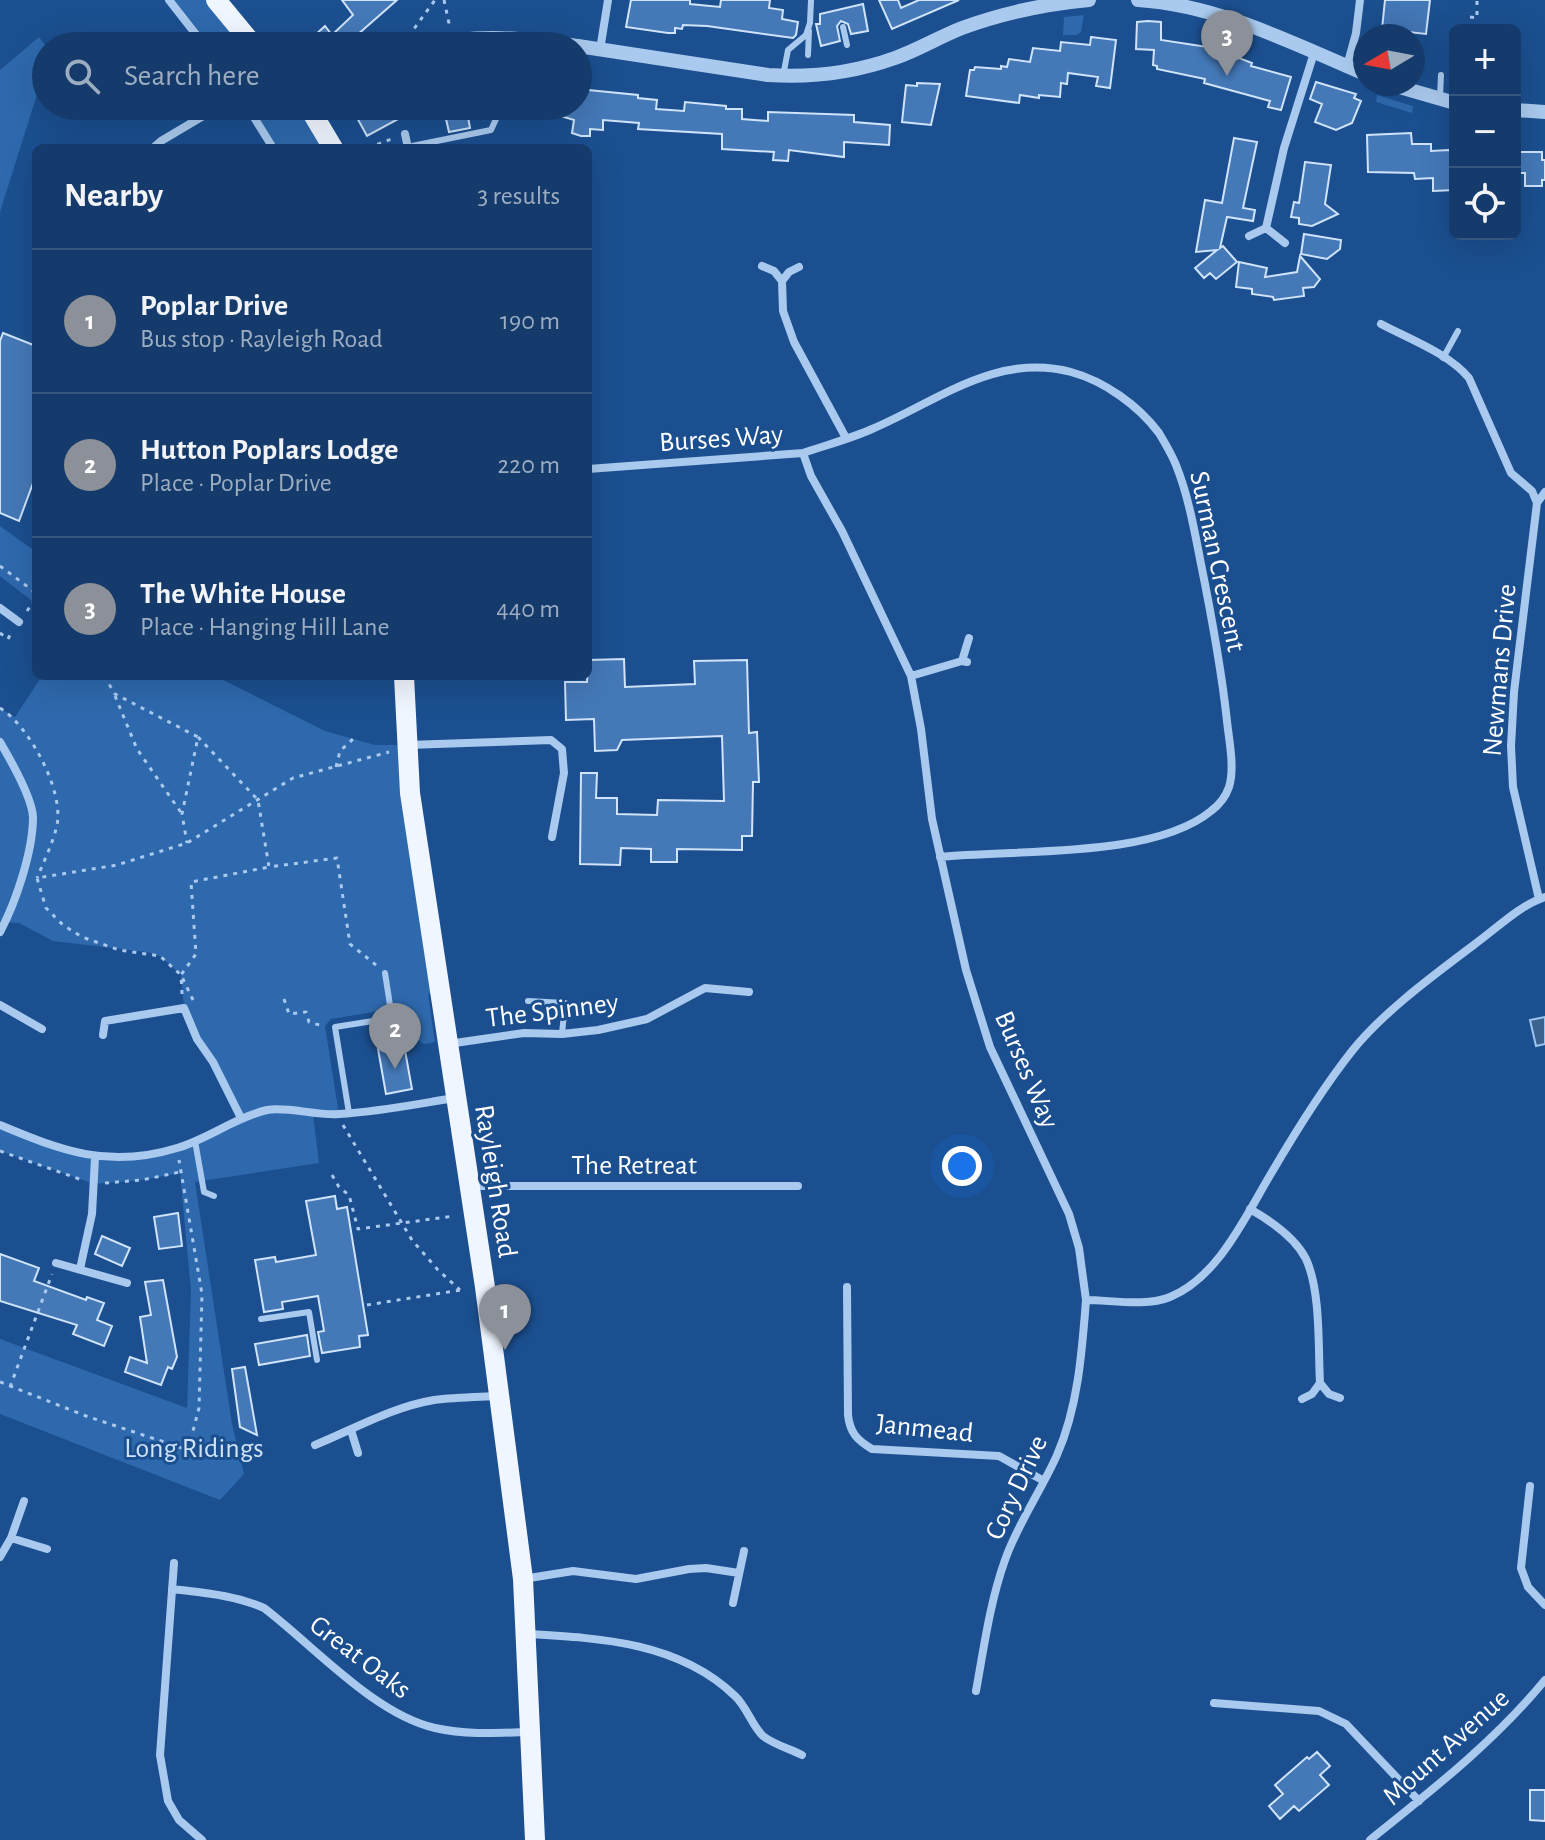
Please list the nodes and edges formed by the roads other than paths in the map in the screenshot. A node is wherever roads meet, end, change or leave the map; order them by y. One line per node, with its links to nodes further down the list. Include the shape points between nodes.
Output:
1 (169, 0): 10 (street)
2 (216, 0): 11 (main road)
3 (608, 0): 14 (street)
4 (811, 0): 8 (lane)
5 (1089, 0): 20 (street, via 992,19 854,70)
6 (1138, 0): 15 (street, via 1227,17)
7 (1360, 0): 17 (street)
8 (810, 23): 16 (lane); 20 (lane, via 803,38 788,50)
9 (843, 27): 12 (lane)
10 (194, 32)
11 (242, 32)
12 (847, 45)
13 (592, 49): 14 (street)
14 (600, 50): 20 (street)
15 (1314, 53): 17 (street); 36 (street)
16 (808, 55)
17 (1347, 66): 18 (street)
18 (1353, 69)
19 (1441, 75): 22 (lane)
20 (783, 76)
21 (1425, 96): 22 (street)
22 (1439, 100): 23 (street)
23 (1449, 102)
24 (1521, 110): 25 (street)
25 (1545, 112)
26 (196, 120): 31 (street)
27 (256, 120): 32 (street)
28 (319, 120): 33 (main road)
29 (496, 120): 35 (lane, via 491,130)
30 (405, 134): 34 (street)
31 (158, 144)
32 (271, 144)
33 (331, 144)
34 (407, 144)
35 (426, 144)
36 (1266, 228): 37 (street); 38 (street)
37 (1249, 236)
38 (1285, 243)
39 (762, 266): 41 (street)
40 (799, 267): 41 (street)
41 (782, 281): 45 (street, via 783,311 794,342)
42 (1381, 324): 44 (street)
43 (1458, 331): 44 (lane)
44 (1443, 358): 49 (street, via 1469,378 1511,473 1532,491)
45 (846, 438): 46 (street, Surman Crescent); 58 (street, Surman Crescent, via 983,375 1011,370 1069,372 1115,393 1159,433 1176,463 1194,527 1231,759 1229,787 1220,803 1191,823 1138,841)
46 (803, 453): 47 (street, Burses Way); 53 (street, Burses Way)
47 (592, 469)
48 (1545, 492): 49 (street, Newmans Drive)
49 (1537, 503): 59 (street, Newmans Drive, via 1511,746 1513,787)
50 (0, 608): 51 (street)
51 (19, 622)
52 (969, 638): 53 (street, via 965,662)
53 (911, 676): 58 (street, Burses Way)
54 (404, 680): 56 (main road, Rayleigh Road)
55 (0, 742): 60 (street, via 33,815 27,861)
56 (407, 745): 57 (street, via 551,740 562,749 564,773); 68 (main road, Rayleigh Road)
57 (552, 837)
58 (940, 857): 83 (street, Burses Way, via 990,1047 1069,1214)
59 (1542, 898): 78 (street, via 1462,954 1353,1049)
60 (0, 932)
61 (385, 973): 70 (lane, via 392,1018 335,1027)
62 (749, 992): 66 (street, The Spinney, via 705,988 647,1019)
63 (528, 1001): 66 (lane, via 565,1003)
64 (0, 1005): 65 (street)
65 (42, 1029)
66 (562, 1034): 68 (street, The Spinney, via 524,1033)
67 (103, 1035): 71 (street, via 105,1021 184,1008)
68 (448, 1044): 69 (main road, Rayleigh Road)
69 (455, 1098): 70 (street); 75 (main road, Rayleigh Road)
70 (344, 1114): 71 (street, via 270,1109)
71 (241, 1118): 73 (street)
72 (0, 1125): 74 (street)
73 (195, 1141): 74 (street, via 138,1156); 77 (lane, via 204,1192)
74 (95, 1158): 80 (street, via 92,1214)
75 (469, 1186): 76 (street, The Retreat); 87 (main road, Rayleigh Road)
76 (798, 1186)
77 (214, 1196)
78 (1250, 1209): 83 (street, via 1208,1270 1184,1290 1156,1301); 86 (street, via 1285,1234 1305,1258 1315,1305)
79 (56, 1263): 80 (street)
80 (80, 1269): 81 (street)
81 (127, 1283)
82 (847, 1287): 93 (street, Janmead, via 848,1415 850,1431 860,1442 872,1449 999,1456)
83 (1086, 1300): 93 (street, Cory Drive, via 1076,1387 1058,1453)
84 (261, 1319): 85 (lane, via 309,1312)
85 (317, 1360)
86 (1320, 1383): 88 (street); 89 (street)
87 (499, 1396): 90 (street, via 434,1400); 102 (main road, Rayleigh Road)
88 (1340, 1398)
89 (1302, 1399)
90 (351, 1430): 91 (street); 92 (street)
91 (315, 1445)
92 (358, 1453)
93 (1044, 1481): 108 (street, Cory Drive, via 1003,1564)
94 (1530, 1486): 105 (street, via 1521,1568 1528,1587)
95 (24, 1501): 96 (street)
96 (11, 1538): 97 (street); 99 (street)
97 (47, 1549)
98 (744, 1551): 101 (street)
99 (0, 1557)
100 (174, 1563): 103 (street)
101 (739, 1573): 102 (street, via 706,1568 636,1579 573,1571); 104 (street)
102 (523, 1579): 106 (main road, Rayleigh Road)
103 (172, 1589): 110 (street, Great Oaks, via 218,1594 264,1608 396,1714 451,1730); 113 (street, via 160,1755 168,1801 179,1820)
104 (733, 1603)
105 (1545, 1605)
106 (526, 1634): 110 (main road, Rayleigh Road); 111 (street, via 599,1638 675,1656 736,1697 762,1736)
107 (1545, 1680): 112 (street, Mount Avenue, via 1479,1751)
108 (976, 1691)
109 (1214, 1703): 112 (street, via 1319,1711 1346,1724)
110 (531, 1732): 114 (main road, Rayleigh Road)
111 (802, 1755)
112 (1419, 1801): 115 (street, Mount Avenue)
113 (202, 1840)
114 (535, 1840)
115 (1370, 1840)

